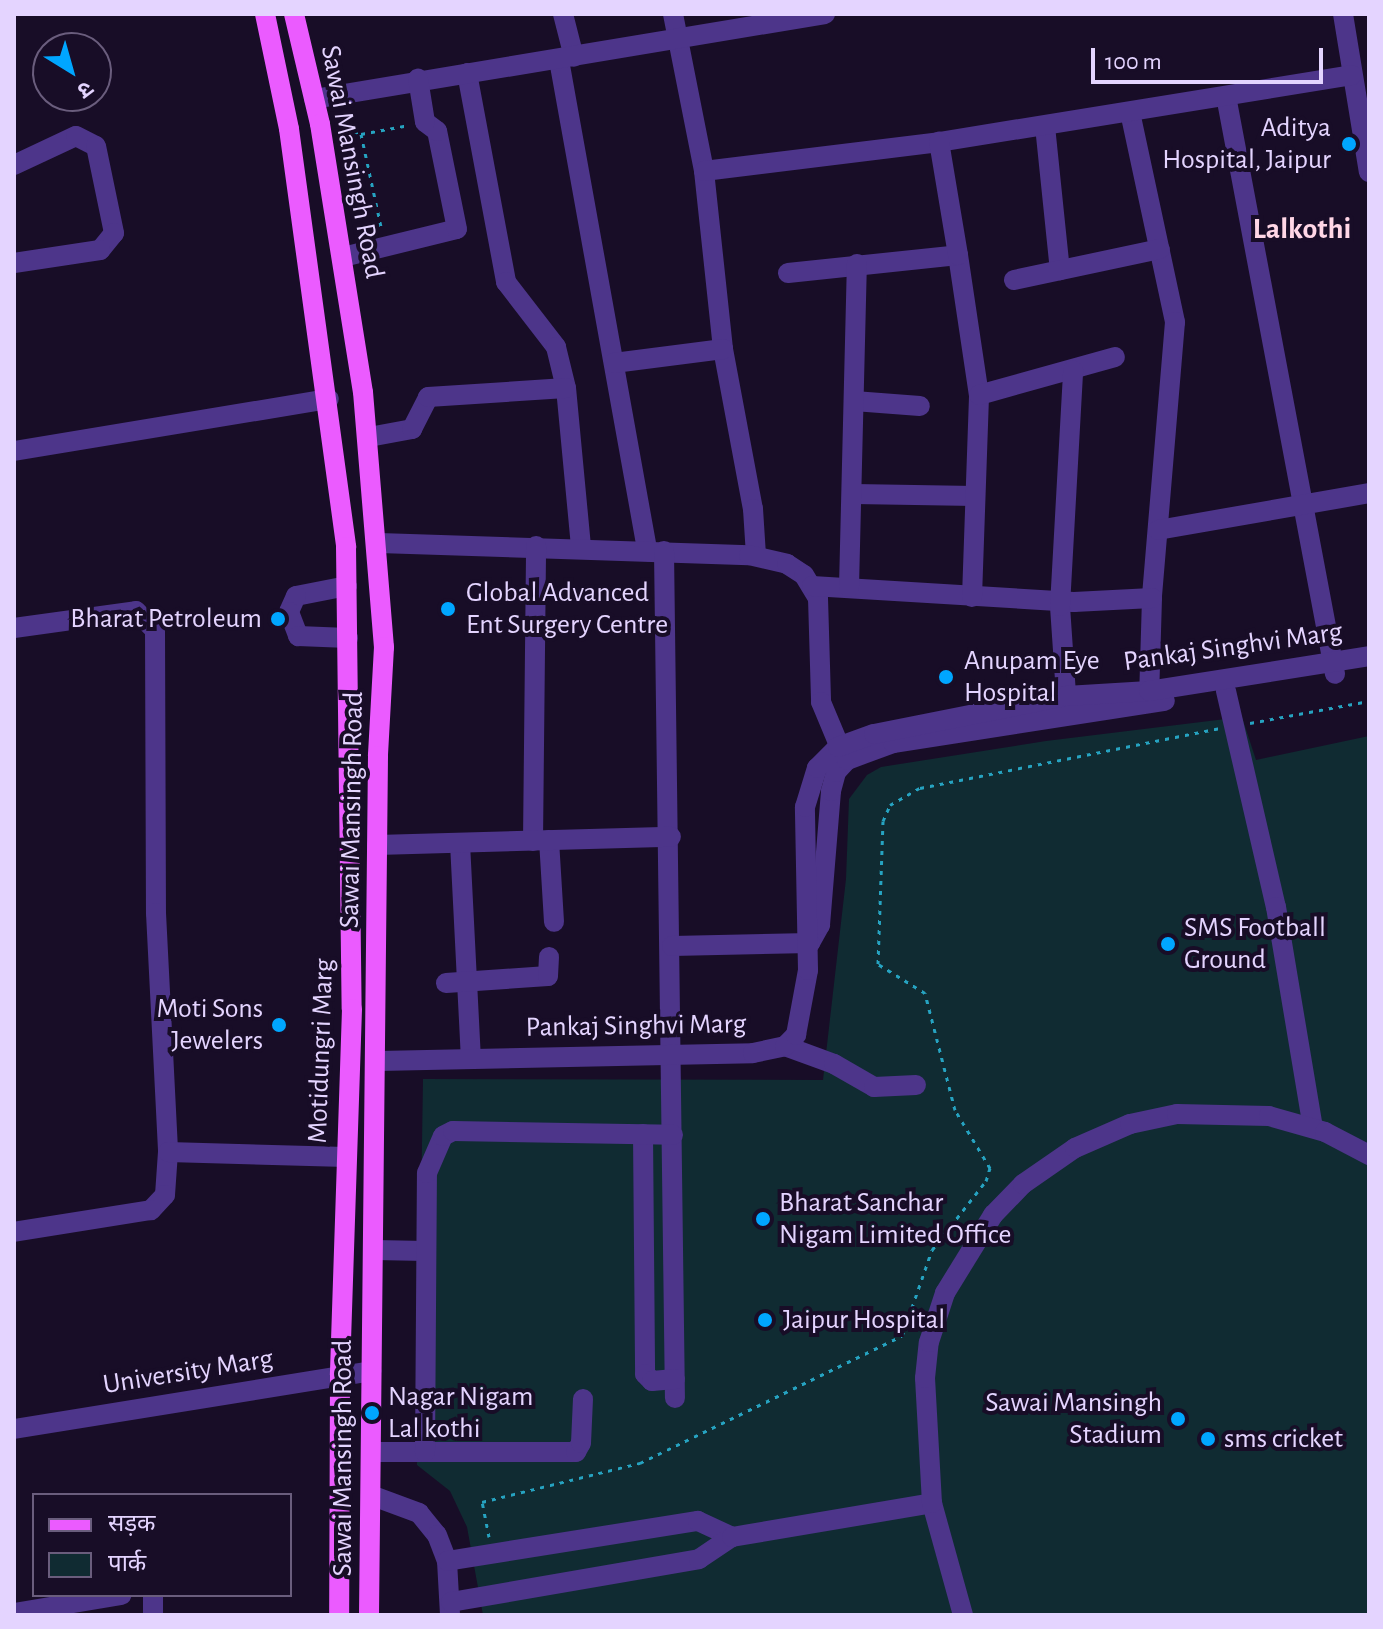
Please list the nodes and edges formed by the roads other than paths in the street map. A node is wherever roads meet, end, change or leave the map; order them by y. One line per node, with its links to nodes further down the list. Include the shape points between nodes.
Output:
1 (265, 14): 34 (main road, Motidungri Marg, via 289,129)
2 (294, 14): 13 (main road, Sawai Mansingh Road)
3 (563, 14): 8 (street)
4 (673, 14): 7 (street)
5 (825, 14): 7 (street)
6 (1343, 14): 10 (street)
7 (680, 36): 8 (street); 18 (street)
8 (566, 58): 9 (street); 30 (street)
9 (467, 73): 11 (street); 32 (street, via 506,282 556,347)
10 (1352, 75): 12 (street); 19 (street)
11 (418, 79): 13 (street); 22 (street, via 425,122 437,131 457,229)
12 (1226, 96): 14 (street); 42 (street)
13 (314, 99): 22 (main road, Sawai Mansingh Road)
14 (1130, 112): 15 (street); 20 (street)
15 (1045, 126): 16 (street); 25 (street)
16 (939, 142): 18 (street); 21 (street)
17 (14, 165): 23 (street, via 76,136 96,146 114,233 100,250)
18 (704, 171): 28 (street)
19 (1369, 172)
20 (1160, 249): 25 (street); 43 (street, via 1175,322)
21 (958, 255): 24 (street); 33 (street)
22 (343, 257): 37 (main road, Sawai Mansingh Road)
23 (14, 263)
24 (857, 264): 26 (street); 35 (street)
25 (1060, 270): 27 (street)
26 (788, 273)
27 (1014, 280)
28 (723, 349): 30 (street); 48 (street, via 753,509)
29 (1115, 357): 31 (street)
30 (614, 363): 47 (street)
31 (1073, 370): 33 (street); 54 (street)
32 (566, 388): 37 (street, via 428,397 412,429); 46 (street)
33 (979, 395): 41 (street)
34 (329, 399): 38 (street); 49 (main road, Motidungri Marg)
35 (854, 401): 36 (street); 40 (street)
36 (920, 406)
37 (369, 437): 44 (main road, Sawai Mansingh Road)
38 (14, 451)
39 (1369, 493): 42 (street)
40 (854, 494): 41 (street); 51 (street)
41 (975, 496): 52 (street)
42 (1303, 505): 43 (street); 58 (street)
43 (1158, 530): 53 (street)
44 (379, 543): 45 (street); 67 (main road, Sawai Mansingh Road, via 384,647)
45 (536, 546): 46 (street); 65 (street)
46 (581, 548): 47 (street)
47 (655, 551): 48 (street); 64 (street)
48 (756, 556): 50 (street, via 787,564)
49 (347, 586): 56 (main road, Motidungri Marg); 56 (street, via 296,596 289,612 298,636)
50 (812, 586): 51 (street); 63 (street, via 818,598 821,702)
51 (849, 587): 52 (street)
52 (972, 597): 54 (street)
53 (1152, 598): 54 (street); 61 (street)
54 (1060, 602): 62 (street)
55 (14, 628): 82 (street, via 136,611 155,630 156,913)
56 (348, 638): 84 (main road, Motidungri Marg, via 352,1009)
57 (1369, 656): 58 (street, Pankaj Singhvi Marg)
58 (1333, 667): 59 (street, Pankaj Singhvi Marg); 60 (street, Pankaj Singhvi Marg); 61 (street, Pankaj Singhvi Marg)
59 (1369, 669)
60 (1226, 691): 61 (street, Pankaj Singhvi Marg); 79 (street, via 1276,907)
61 (1149, 697): 62 (street, Pankaj Singhvi Marg)
62 (1067, 706): 63 (street, Pankaj Singhvi Marg)
63 (842, 754): 69 (street, Pankaj Singhvi Marg, via 831,791 820,925)
64 (671, 837): 65 (street); 70 (street)
65 (541, 840): 66 (street); 68 (street)
66 (460, 843): 67 (street); 72 (street)
67 (377, 845): 77 (main road, Sawai Mansingh Road)
68 (554, 922)
69 (810, 943): 70 (street); 74 (street, Pankaj Singhvi Marg, via 803,1013 796,1035)
70 (672, 946): 75 (street)
71 (549, 957): 72 (street, via 548,976)
72 (467, 982): 73 (street); 76 (street)
73 (446, 983)
74 (785, 1046): 75 (street, Pankaj Singhvi Marg, via 753,1053); 78 (street, via 834,1064 874,1087)
75 (672, 1052): 76 (street, Pankaj Singhvi Marg); 81 (street)
76 (471, 1058): 77 (street, Pankaj Singhvi Marg)
77 (379, 1061): 86 (main road, Sawai Mansingh Road)
78 (916, 1085)
79 (1313, 1128): 83 (street); 95 (street, via 1245,1113 1162,1117 1086,1142 1013,1194 956,1269 929,1342 925,1420)
80 (643, 1134): 81 (street); 81 (street, via 645,1374 675,1389); 87 (street, via 453,1131 433,1149 427,1173)
81 (673, 1135)
82 (168, 1152): 84 (street); 85 (street, via 165,1195 151,1210)
83 (1369, 1155)
84 (346, 1157): 89 (main road, Motidungri Marg)
85 (14, 1232)
86 (374, 1250): 87 (street); 88 (main road, Sawai Mansingh Road)
87 (426, 1251): 93 (street)
88 (371, 1371): 89 (street, University Marg); 92 (main road, Sawai Mansingh Road)
89 (340, 1375): 91 (street, University Marg); 101 (main road, Motidungri Marg)
90 (583, 1399): 93 (street, via 576,1452)
91 (14, 1429)
92 (373, 1452): 93 (street); 94 (main road, Sawai Mansingh Road)
93 (425, 1452)
94 (373, 1496): 97 (street, via 419,1513 437,1535); 102 (main road, Sawai Mansingh Road)
95 (932, 1503): 96 (street); 103 (street)
96 (732, 1537): 97 (street, via 698,1521); 99 (street, via 699,1559)
97 (447, 1561): 99 (street)
98 (110, 1597): 100 (street)
99 (450, 1608)
100 (14, 1613)
101 (339, 1615)
102 (369, 1615)
103 (963, 1615)

